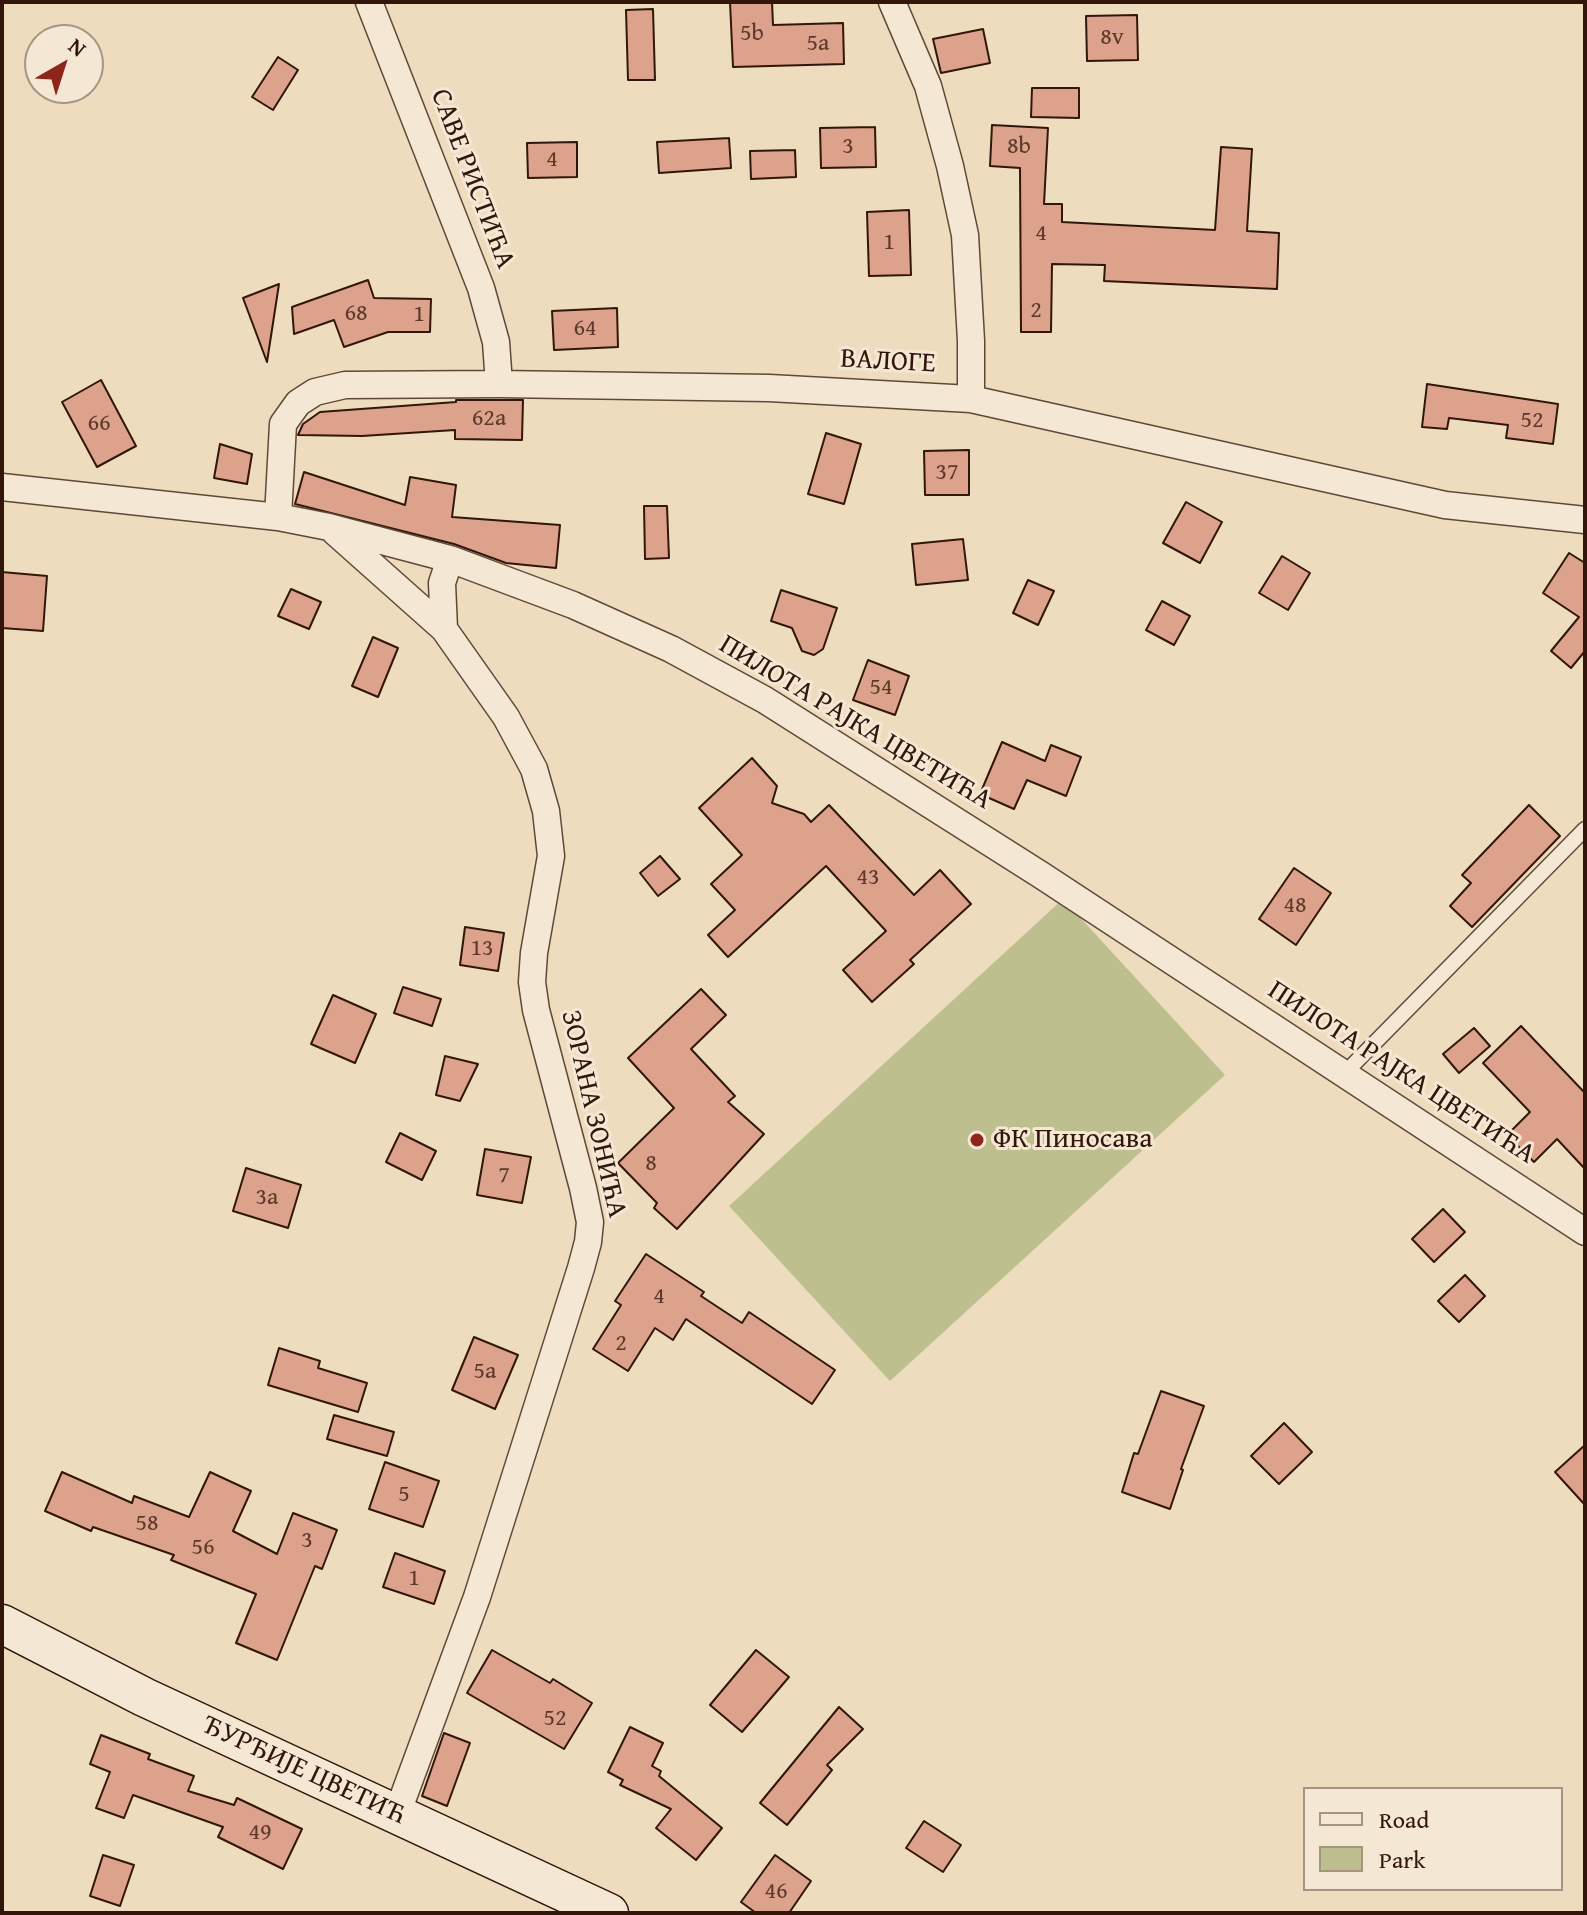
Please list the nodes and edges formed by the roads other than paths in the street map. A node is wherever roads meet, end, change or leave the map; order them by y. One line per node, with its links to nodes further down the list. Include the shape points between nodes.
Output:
1 (369, 2): 3 (street, САВЕ РИСТИЋА, via 481,288 496,342)
2 (892, 2): 4 (street, via 928,86 965,235)
3 (499, 384): 4 (street, ВАЛОГЕ, via 769,388); 6 (street, ВАЛОГЕ, via 345,385 315,392 298,403 283,424)
4 (971, 399): 7 (street, ВАЛОГЕ, via 1445,505)
5 (2, 487): 6 (street, ПИЛОТА РАЈКА ЦВЕТИЋА)
6 (278, 517): 8 (street, ПИЛОТА РАЈКА ЦВЕТИЋА)
7 (1585, 520)
8 (329, 527): 9 (street, ПИЛОТА РАЈКА ЦВЕТИЋА); 10 (street, ЗОРАНА ЗОНИЋА)
9 (450, 559): 10 (street, via 442,583); 12 (street, ПИЛОТА РАЈКА ЦВЕТИЋА, via 573,605 671,649 765,700)
10 (444, 629): 15 (street, ЗОРАНА ЗОНИЋА, via 506,717 534,769 546,811 551,856 532,982 590,1222 581,1268 477,1597)
11 (1585, 829): 12 (lane)
12 (1344, 1074): 13 (street, ПИЛОТА РАЈКА ЦВЕТИЋА)
13 (1585, 1232)
14 (2, 1624): 15 (street, ЂУРЂИЈЕ ЦВЕТИЋ, via 144,1697)
15 (397, 1814): 16 (street, ЂУРЂИЈЕ ЦВЕТИЋ)
16 (609, 1913)

